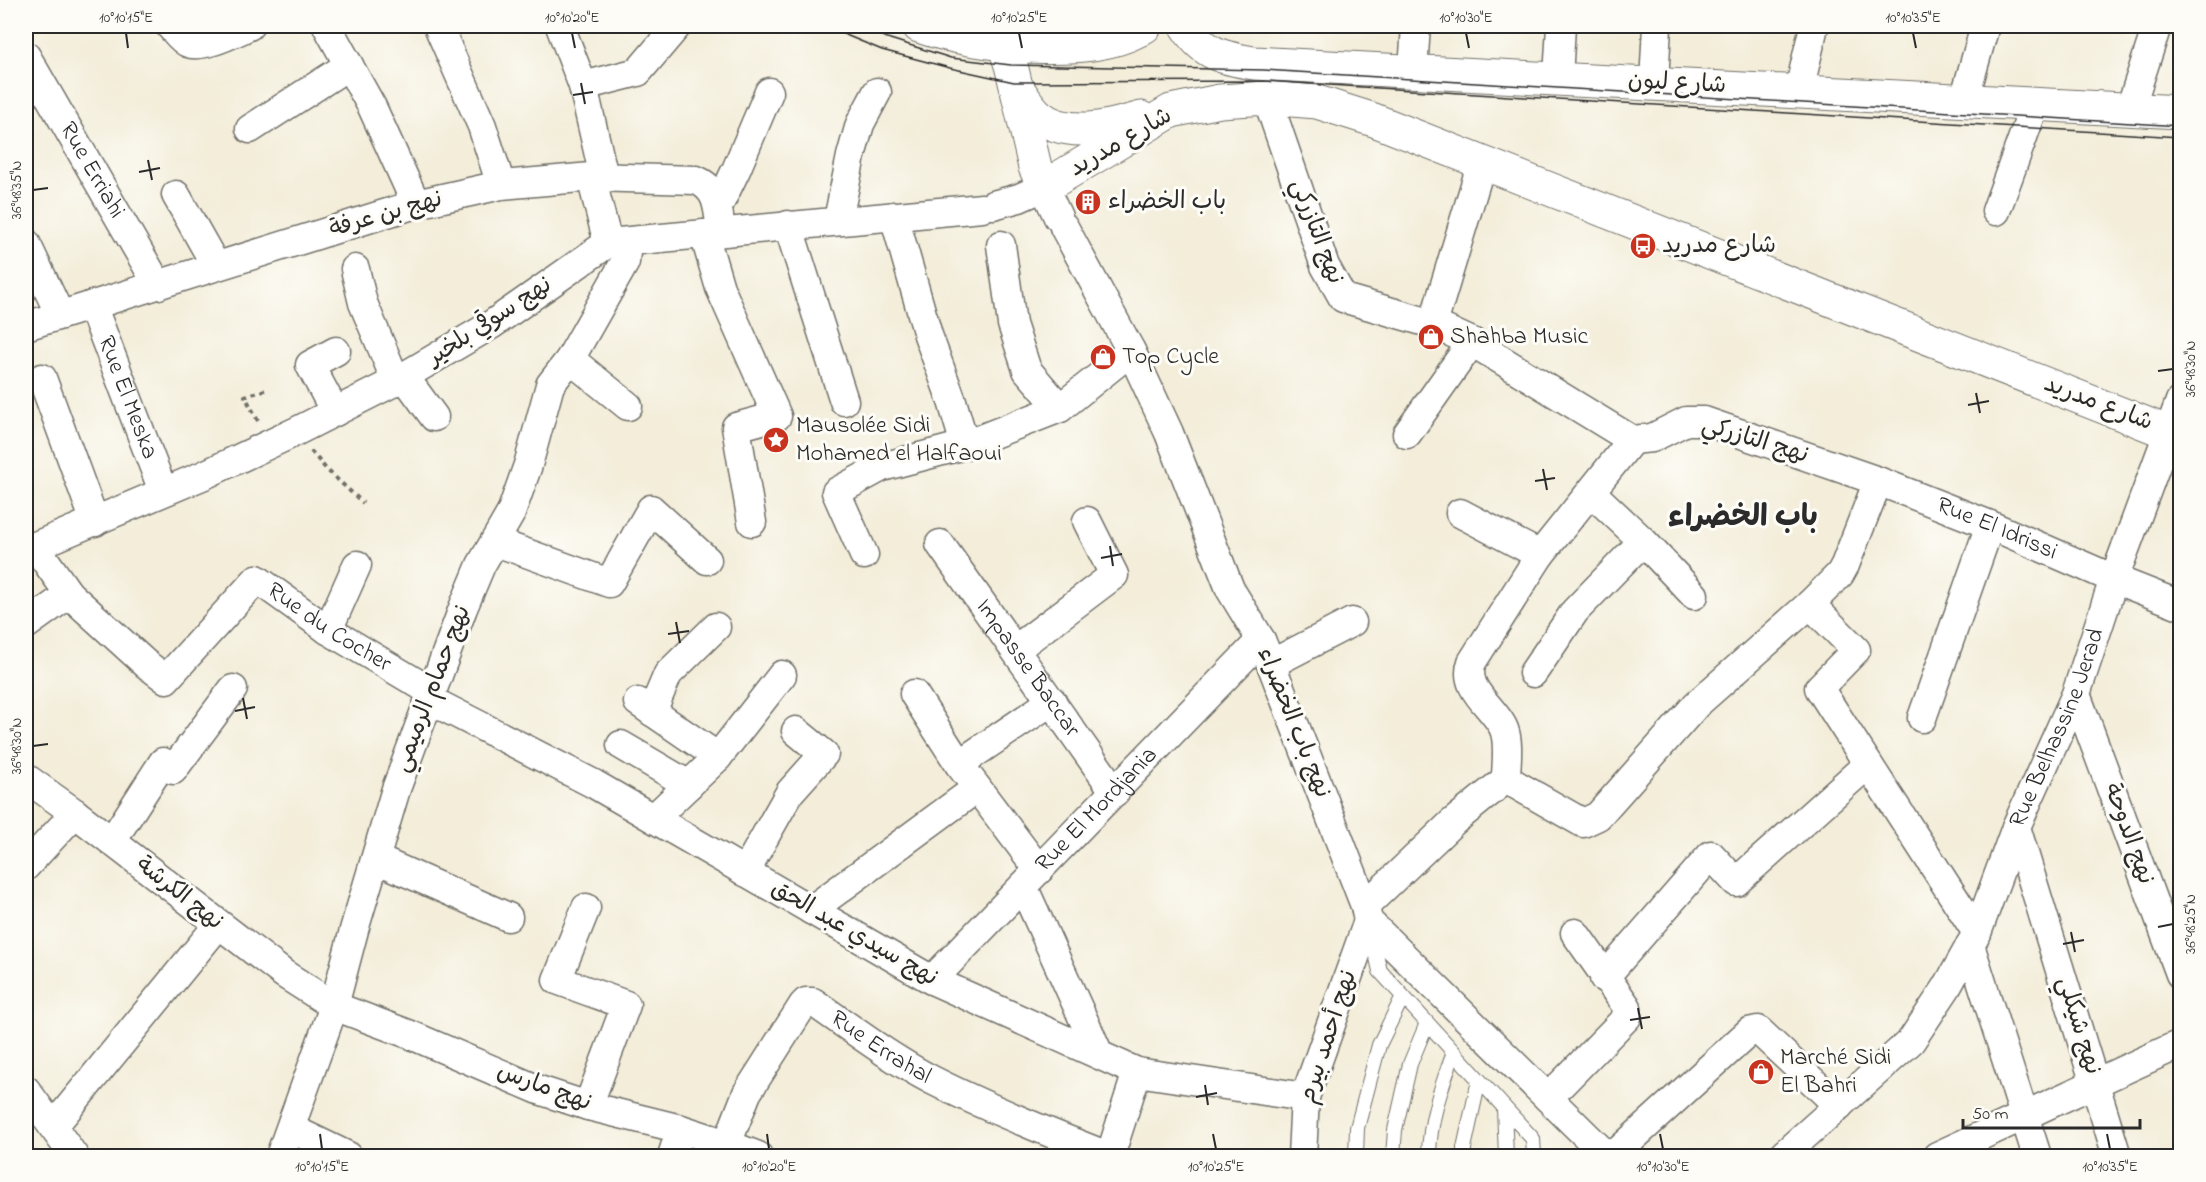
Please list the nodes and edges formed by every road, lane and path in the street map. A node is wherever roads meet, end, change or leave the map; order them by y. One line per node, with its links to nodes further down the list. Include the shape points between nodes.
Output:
1 (170, 26): 2 (street, via 190,44 215,41)
2 (249, 26)
3 (327, 26): 18 (street)
4 (438, 26): 36 (street, via 482,126)
5 (560, 26): 23 (street)
6 (677, 26): 23 (street, via 638,72)
7 (919, 26): 16 (street)
8 (1145, 26): 16 (street, via 1100,44 1041,45)
9 (1186, 26): 19 (street, شارع ليون, via 1195,40 1212,53 1231,59)
10 (1416, 26): 19 (street)
11 (1562, 26): 20 (street)
12 (1657, 26): 22 (street)
13 (1814, 26): 24 (street)
14 (1985, 26): 28 (street)
15 (2157, 26): 30 (street)
16 (1001, 35): 21 (street)
17 (26, 56): 50 (street, Rue Erriahi)
18 (349, 65): 33 (street); 39 (street)
19 (1413, 70): 20 (street, شارع ليون)
20 (1558, 78): 22 (street, شارع ليون)
21 (1014, 82): 31 (street, via 1039,116 1075,128 1102,128); 37 (street, via 1035,167)
22 (1654, 83): 24 (street, شارع ليون)
23 (583, 86): 35 (street)
24 (1799, 91): 28 (street, شارع ليون)
25 (769, 92): 43 (street)
26 (877, 92): 42 (street, via 860,124)
27 (1267, 98): 31 (street, شارع مدريد, via 1220,100); 34 (street, شارع مدريد, via 1317,102); 53 (street, نهج التازركي, via 1325,266 1343,298)
28 (1964, 100): 29 (street, شارع ليون)
29 (2034, 104): 30 (street, شارع ليون); 40 (street)
30 (2130, 109): 32 (street, شارع ليون)
31 (1171, 111): 37 (street, شارع مدريد)
32 (2181, 112)
33 (250, 129)
34 (1482, 162): 53 (street); 70 (street, شارع مدريد)
35 (597, 177): 36 (street, نهج بن عرفة); 43 (street, نهج بن عرفة, via 696,180 711,189 716,198); 45 (street)
36 (501, 185): 39 (street, نهج بن عرفة)
37 (1044, 187): 41 (street, نهج سوقي بلخير, via 987,206); 57 (street, نهج باب الخضراء)
38 (176, 195): 48 (street)
39 (416, 204): 48 (street, نهج بن عرفة)
40 (1996, 211)
41 (894, 216): 42 (street, نهج سوقي بلخير); 73 (street)
42 (838, 220): 44 (street, نهج سوقي بلخير)
43 (714, 224): 44 (street, نهج سوقي بلخير); 45 (street, نهج سوقي بلخير); 81 (street, نهج بن عرفة, via 720,288 777,416 736,427)
44 (788, 225): 62 (street)
45 (617, 242): 58 (street, نهج حمام الرميمي, via 625,262); 60 (street, نهج سوقي بلخير)
46 (26, 243): 52 (street)
47 (1001, 245): 65 (street, via 1012,324 1027,370)
48 (216, 266): 50 (street, نهج بن عرفة)
49 (355, 269): 60 (street, via 363,303)
50 (158, 285): 51 (street, نهج بن عرفة)
51 (92, 305): 52 (street, نهج بن عرفة); 75 (street, Rue El Meska)
52 (60, 315): 54 (street, نهج بن عرفة)
53 (1433, 324): 55 (street, نهج التازركي)
54 (26, 326)
55 (1472, 342): 69 (street); 71 (street, نهج التازركي)
56 (336, 351): 66 (street, via 310,365)
57 (1131, 351): 65 (street); 101 (street, نهج باب الخضراء, via 1169,434 1230,589)
58 (570, 359): 64 (street); 84 (street, نهج حمام الرميمي, via 550,385 528,465 511,513)
59 (42, 378): 80 (street)
60 (400, 379): 66 (street, نهج سوقي بلخير); 67 (street)
61 (265, 390): 72 (path, via 245,396)
62 (844, 401)
63 (2181, 401): 70 (street, Rue Belhassine Jerad)
64 (628, 406)
65 (1060, 408): 73 (street)
66 (335, 412): 68 (street, نهج سوقي بلخير)
67 (434, 417)
68 (295, 432): 72 (street, نهج سوقي بلخير); 77 (path, via 326,469)
69 (1407, 434)
70 (2175, 435): 91 (street, Rue Belhassine Jerad)
71 (1632, 440): 74 (street, نهج التازركي, via 1652,438 1675,425 1697,420); 76 (street)
72 (269, 443): 75 (street, نهج سوقي بلخير)
73 (965, 445): 87 (street, via 882,467 836,492)
74 (1878, 481): 82 (street, Rue El Idrissi); 94 (street, via 1845,565)
75 (163, 491): 80 (street, نهج سوقي بلخير)
76 (1591, 492): 83 (street); 88 (street)
77 (363, 503)
78 (1460, 513): 88 (street)
79 (1087, 521): 100 (street, via 1114,575)
80 (95, 522): 86 (street, نهج سوقي بلخير)
81 (752, 522)
82 (1990, 525): 91 (street, Rue El Idrissi); 109 (street)
83 (1643, 541): 93 (street); 102 (street, via 1575,611)
84 (495, 542): 89 (street, via 609,583 651,509); 107 (street, نهج حمام الرميمي, via 481,565)
85 (940, 544): 100 (street, Impasse Baccar)
86 (30, 548): 92 (street, Rue du Cocher)
87 (864, 555)
88 (1540, 555): 116 (street, via 1468,672 1470,682 1504,728)
89 (707, 560)
90 (357, 566): 99 (street)
91 (2114, 579): 95 (street, Rue El Idrissi); 106 (street, Rue Belhassine Jerad)
92 (69, 594): 97 (street); 99 (street, Rue du Cocher, via 166,679 256,579)
93 (1694, 596)
94 (1810, 604): 114 (street, via 1856,650 1819,688); 116 (street, via 1697,704 1598,816 1583,823)
95 (2181, 605)
96 (1352, 622): 101 (street, Rue El Mordjania)
97 (26, 625)
98 (716, 627): 112 (street, via 668,674 644,706)
99 (328, 630): 107 (street, Rue du Cocher)
100 (1016, 649): 108 (street, Impasse Baccar)
101 (1266, 652): 119 (street, Rue El Mordjania); 130 (street, نهج باب الخضراء)
102 (1533, 673)
103 (782, 675): 112 (street)
104 (232, 689): 123 (street, via 173,770 164,762)
105 (914, 694): 113 (street)
106 (2076, 694): 122 (street, Rue Belhassine Jerad); 131 (street, نهج الدوحة)
107 (431, 696): 121 (street, نهج سيدي عبد الحق); 124 (street, نهج حمام الرميمي, via 396,789)
108 (1052, 700): 113 (street); 119 (street, Impasse Baccar)
109 (1922, 718)
110 (796, 731): 126 (street, via 824,754 790,792)
111 (621, 745): 117 (street)
112 (718, 757): 117 (street)
113 (959, 764): 118 (street)
114 (1868, 764): 135 (street); 137 (street, via 1736,882 1711,855)
115 (26, 778): 120 (street, نهج الكرشة)
116 (1506, 779): 130 (street, via 1453,822)
117 (689, 786): 121 (street)
118 (977, 788): 127 (street); 129 (street)
119 (1115, 792): 127 (street, Rue El Mordjania)
120 (75, 813): 123 (street, نهج الكرشة); 125 (street)
121 (654, 818): 126 (street, نهج سيدي عبد الحق)
122 (2016, 827): 135 (street, Rue Belhassine Jerad); 147 (street, نهج شيكلي)
123 (112, 841): 133 (street, نهج الكرشة)
124 (376, 859): 132 (street); 140 (street, نهج حمام الرميمي)
125 (26, 866)
126 (745, 872): 129 (street, نهج سيدي عبد الحق)
127 (1031, 878): 138 (street, Rue El Mordjania); 144 (street)
128 (586, 908): 151 (street, via 557,980 626,1005)
129 (811, 910): 138 (street, نهج سيدي عبد الحق)
130 (1366, 913): 139 (lane, via 1380,971); 149 (street, نهج أحمد بيرم); 150 (street, نهج باب الخضراء)
131 (2170, 913): 136 (street, نهج الدوحة)
132 (508, 917)
133 (218, 925): 140 (street, نهج الكرشة); 155 (street)
134 (1575, 933): 137 (street)
135 (1973, 939): 152 (street, Rue Belhassine Jerad, via 1911,1041); 154 (street)
136 (2181, 974)
137 (1604, 978): 150 (street, via 1627,1007 1627,1017)
138 (932, 980): 144 (street, نهج سيدي عبد الحق)
139 (1403, 996): 141 (lane); 166 (lane, via 1379,1045 1357,1128)
140 (334, 1006): 151 (street, نهج مارس, via 539,1090); 156 (street, نهج حمام الرميمي)
141 (1427, 1023): 143 (lane); 167 (lane, via 1410,1064)
142 (2181, 1044): 147 (street)
143 (1454, 1052): 146 (lane); 168 (lane, via 1441,1089 1429,1142)
144 (1099, 1054): 145 (street, نهج سيدي عبد الحق)
145 (1137, 1072): 149 (street, نهج سيدي عبد الحق); 164 (street)
146 (1479, 1080): 153 (lane); 169 (lane)
147 (2096, 1085): 154 (street); 177 (street, نهج شيكلي)
148 (26, 1090): 155 (street)
149 (1305, 1097): 165 (street, نهج أحمد بيرم)
150 (1548, 1098): 172 (street, نهج باب الخضراء)
151 (588, 1106): 157 (street, نهج مارس)
152 (1839, 1106): 173 (street, via 1754,1030); 174 (street, Rue Belhassine Jerad)
153 (1504, 1108): 170 (lane); 171 (lane, via 1533,1139)
154 (2025, 1116): 175 (street); 176 (street)
155 (53, 1127): 159 (street)
156 (292, 1129): 160 (street, نهج حمام الرميمي); 161 (street)
157 (681, 1129): 158 (street, نهج مارس); 162 (street)
158 (728, 1144): 163 (street, نهج مارس); 164 (street, Rue Errahal, via 747,1093 803,1005 813,1002 931,1080)
159 (74, 1156)
160 (280, 1156)
161 (348, 1156)
162 (672, 1156)
163 (758, 1156)
164 (1109, 1156)
165 (1302, 1156)
166 (1356, 1156)
167 (1393, 1156)
168 (1430, 1156)
169 (1464, 1156)
170 (1506, 1156)
171 (1534, 1156)
172 (1607, 1156)
173 (1613, 1156)
174 (1782, 1156)
175 (1937, 1156)
176 (2037, 1156)
177 (2117, 1156)

